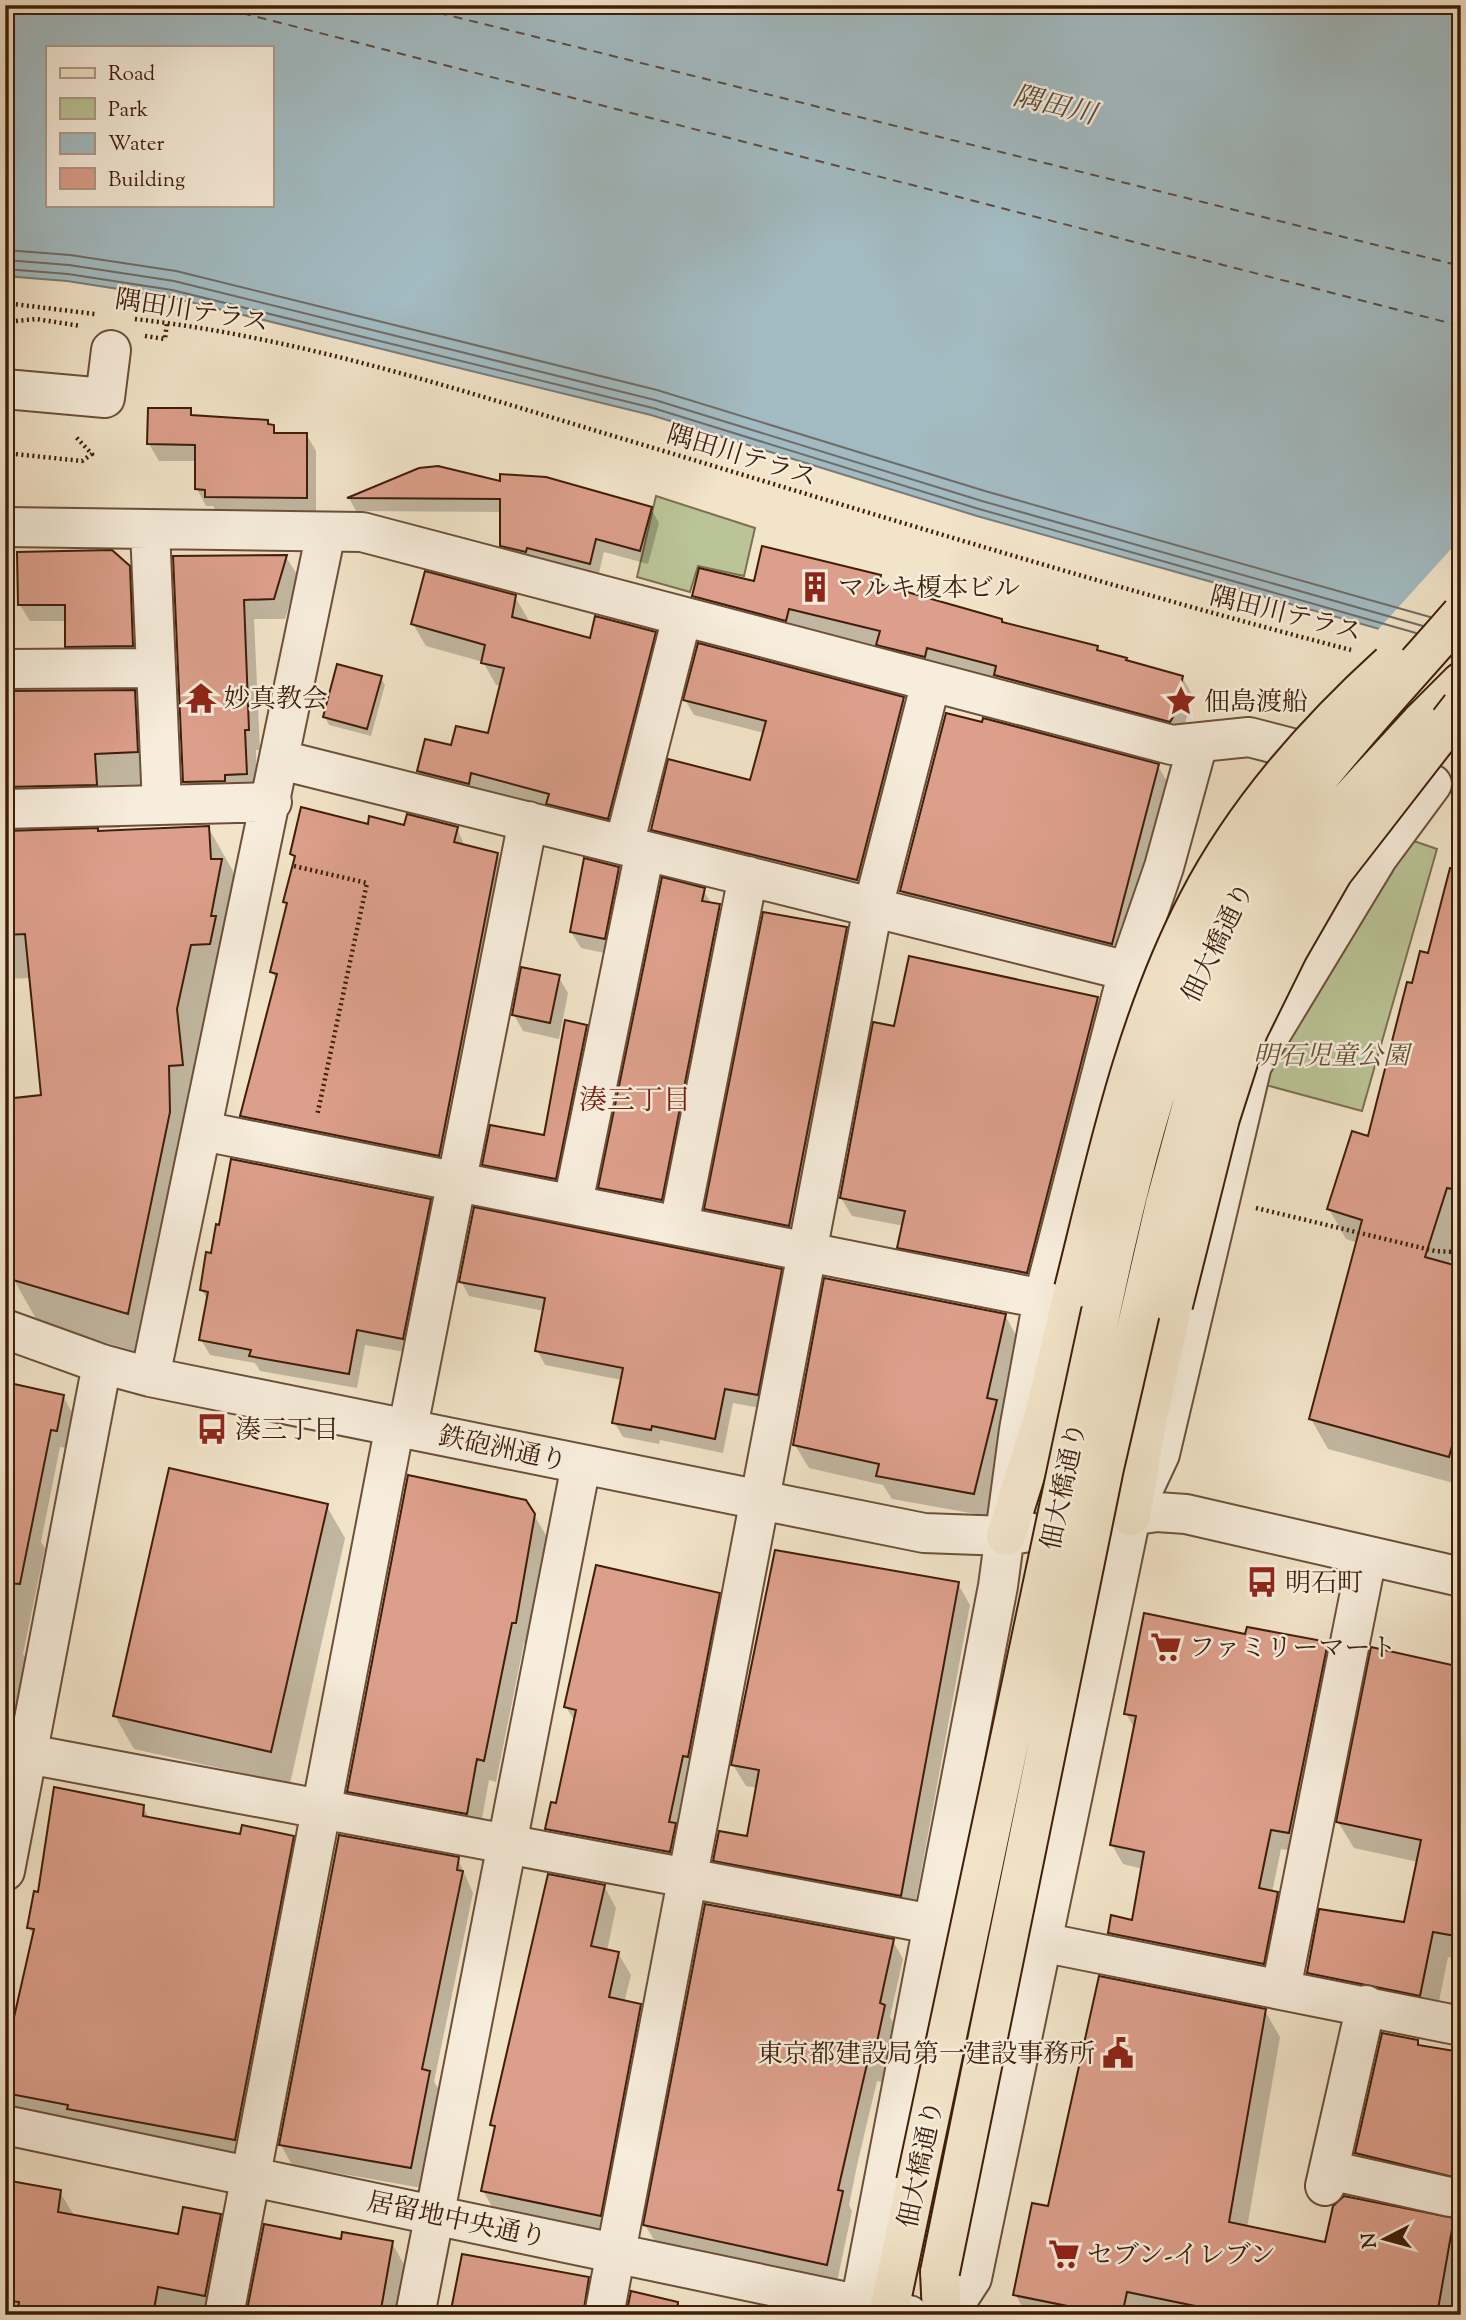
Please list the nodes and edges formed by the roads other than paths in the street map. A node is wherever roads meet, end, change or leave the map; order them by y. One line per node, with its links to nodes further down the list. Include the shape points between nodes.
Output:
1 (113, 327): 2 (street, via 105,398)
2 (5, 390)
3 (5, 527): 4 (street)
4 (150, 530): 5 (street); 9 (street)
5 (326, 532): 8 (street, via 362,532); 15 (street)
6 (1461, 600): 30 (main road, bridge, via 1333,716 1252,816 1198,901 1138,1044)
7 (1461, 614): 57 (main road, 佃大橋通り, bridge, via 1297,804 1250,873 1204,960 1168,1054 1095,1339 916,2182)
8 (682, 617): 11 (street); 21 (street)
9 (155, 668): 10 (street); 18 (street)
10 (5, 669)
11 (930, 682): 14 (street, via 1172,745); 23 (street)
12 (1461, 682): 61 (main road, 佃大橋通り, bridge, via 1333,817 1280,894 1236,976 1203,1064 1165,1204 1104,1468 940,2272)
13 (1461, 708): 37 (main road, bridge, via 1333,872 1248,1031 1220,1118 1173,1305)
14 (1198, 743): 16 (street, via 1249,737); 24 (street, via 1164,867)
15 (281, 760): 17 (street); 20 (street)
16 (1446, 787): 37 (street, via 1378,857 1252,1065 1160,1454)
17 (272, 802): 18 (street); 25 (street)
18 (162, 805): 19 (street)
19 (5, 809)
20 (528, 821): 21 (street); 26 (street)
21 (635, 848): 22 (street); 27 (street)
22 (748, 876): 23 (street); 28 (street)
23 (873, 907): 24 (street); 29 (street)
24 (1128, 971): 30 (street)
25 (203, 1131): 26 (street); 33 (street)
26 (456, 1180): 27 (street); 34 (street)
27 (573, 1203): 28 (street)
28 (679, 1225): 29 (street)
29 (809, 1252): 30 (street); 36 (street)
30 (1058, 1294): 38 (main road, via 1045,1412)
31 (5, 1329): 32 (street, 鉄砲洲通り)
32 (102, 1364): 33 (street, 鉄砲洲通り); 41 (street)
33 (150, 1377): 34 (street, 鉄砲洲通り)
34 (401, 1426): 35 (street, 鉄砲洲通り); 43 (street)
35 (581, 1465): 36 (street, 鉄砲洲通り); 44 (street)
36 (761, 1501): 38 (street, 鉄砲洲通り, via 924,1533); 46 (street)
37 (1131, 1516): 38 (street, 鉄砲洲通り); 39 (street, 鉄砲洲通り, via 1186,1514); 48 (street)
38 (1006, 1536): 47 (street)
39 (1367, 1557): 40 (street, 鉄砲洲通り); 49 (street)
40 (1461, 1577)
41 (27, 1754): 42 (street); 43 (street)
42 (12, 1798): 45 (street)
43 (322, 1809): 44 (street); 53 (street)
44 (507, 1844): 46 (street); 55 (street)
45 (5, 1871)
46 (689, 1878): 47 (street); 56 (street)
47 (932, 1924): 57 (street)
48 (1041, 1942): 49 (street); 62 (street, via 972,2278)
49 (1281, 1989): 50 (street)
50 (1366, 2005): 51 (street); 54 (street, via 1327,2178)
51 (1461, 2026)
52 (5, 2125): 53 (street, 居留地中央通り)
53 (251, 2176): 55 (street, 居留地中央通り); 58 (street)
54 (1450, 2196)
55 (435, 2214): 56 (street, 居留地中央通り); 59 (street)
56 (617, 2252): 57 (street, 居留地中央通り); 60 (street)
57 (881, 2311)
58 (224, 2315)
59 (415, 2315)
60 (604, 2315)
61 (942, 2315)
62 (948, 2315)

